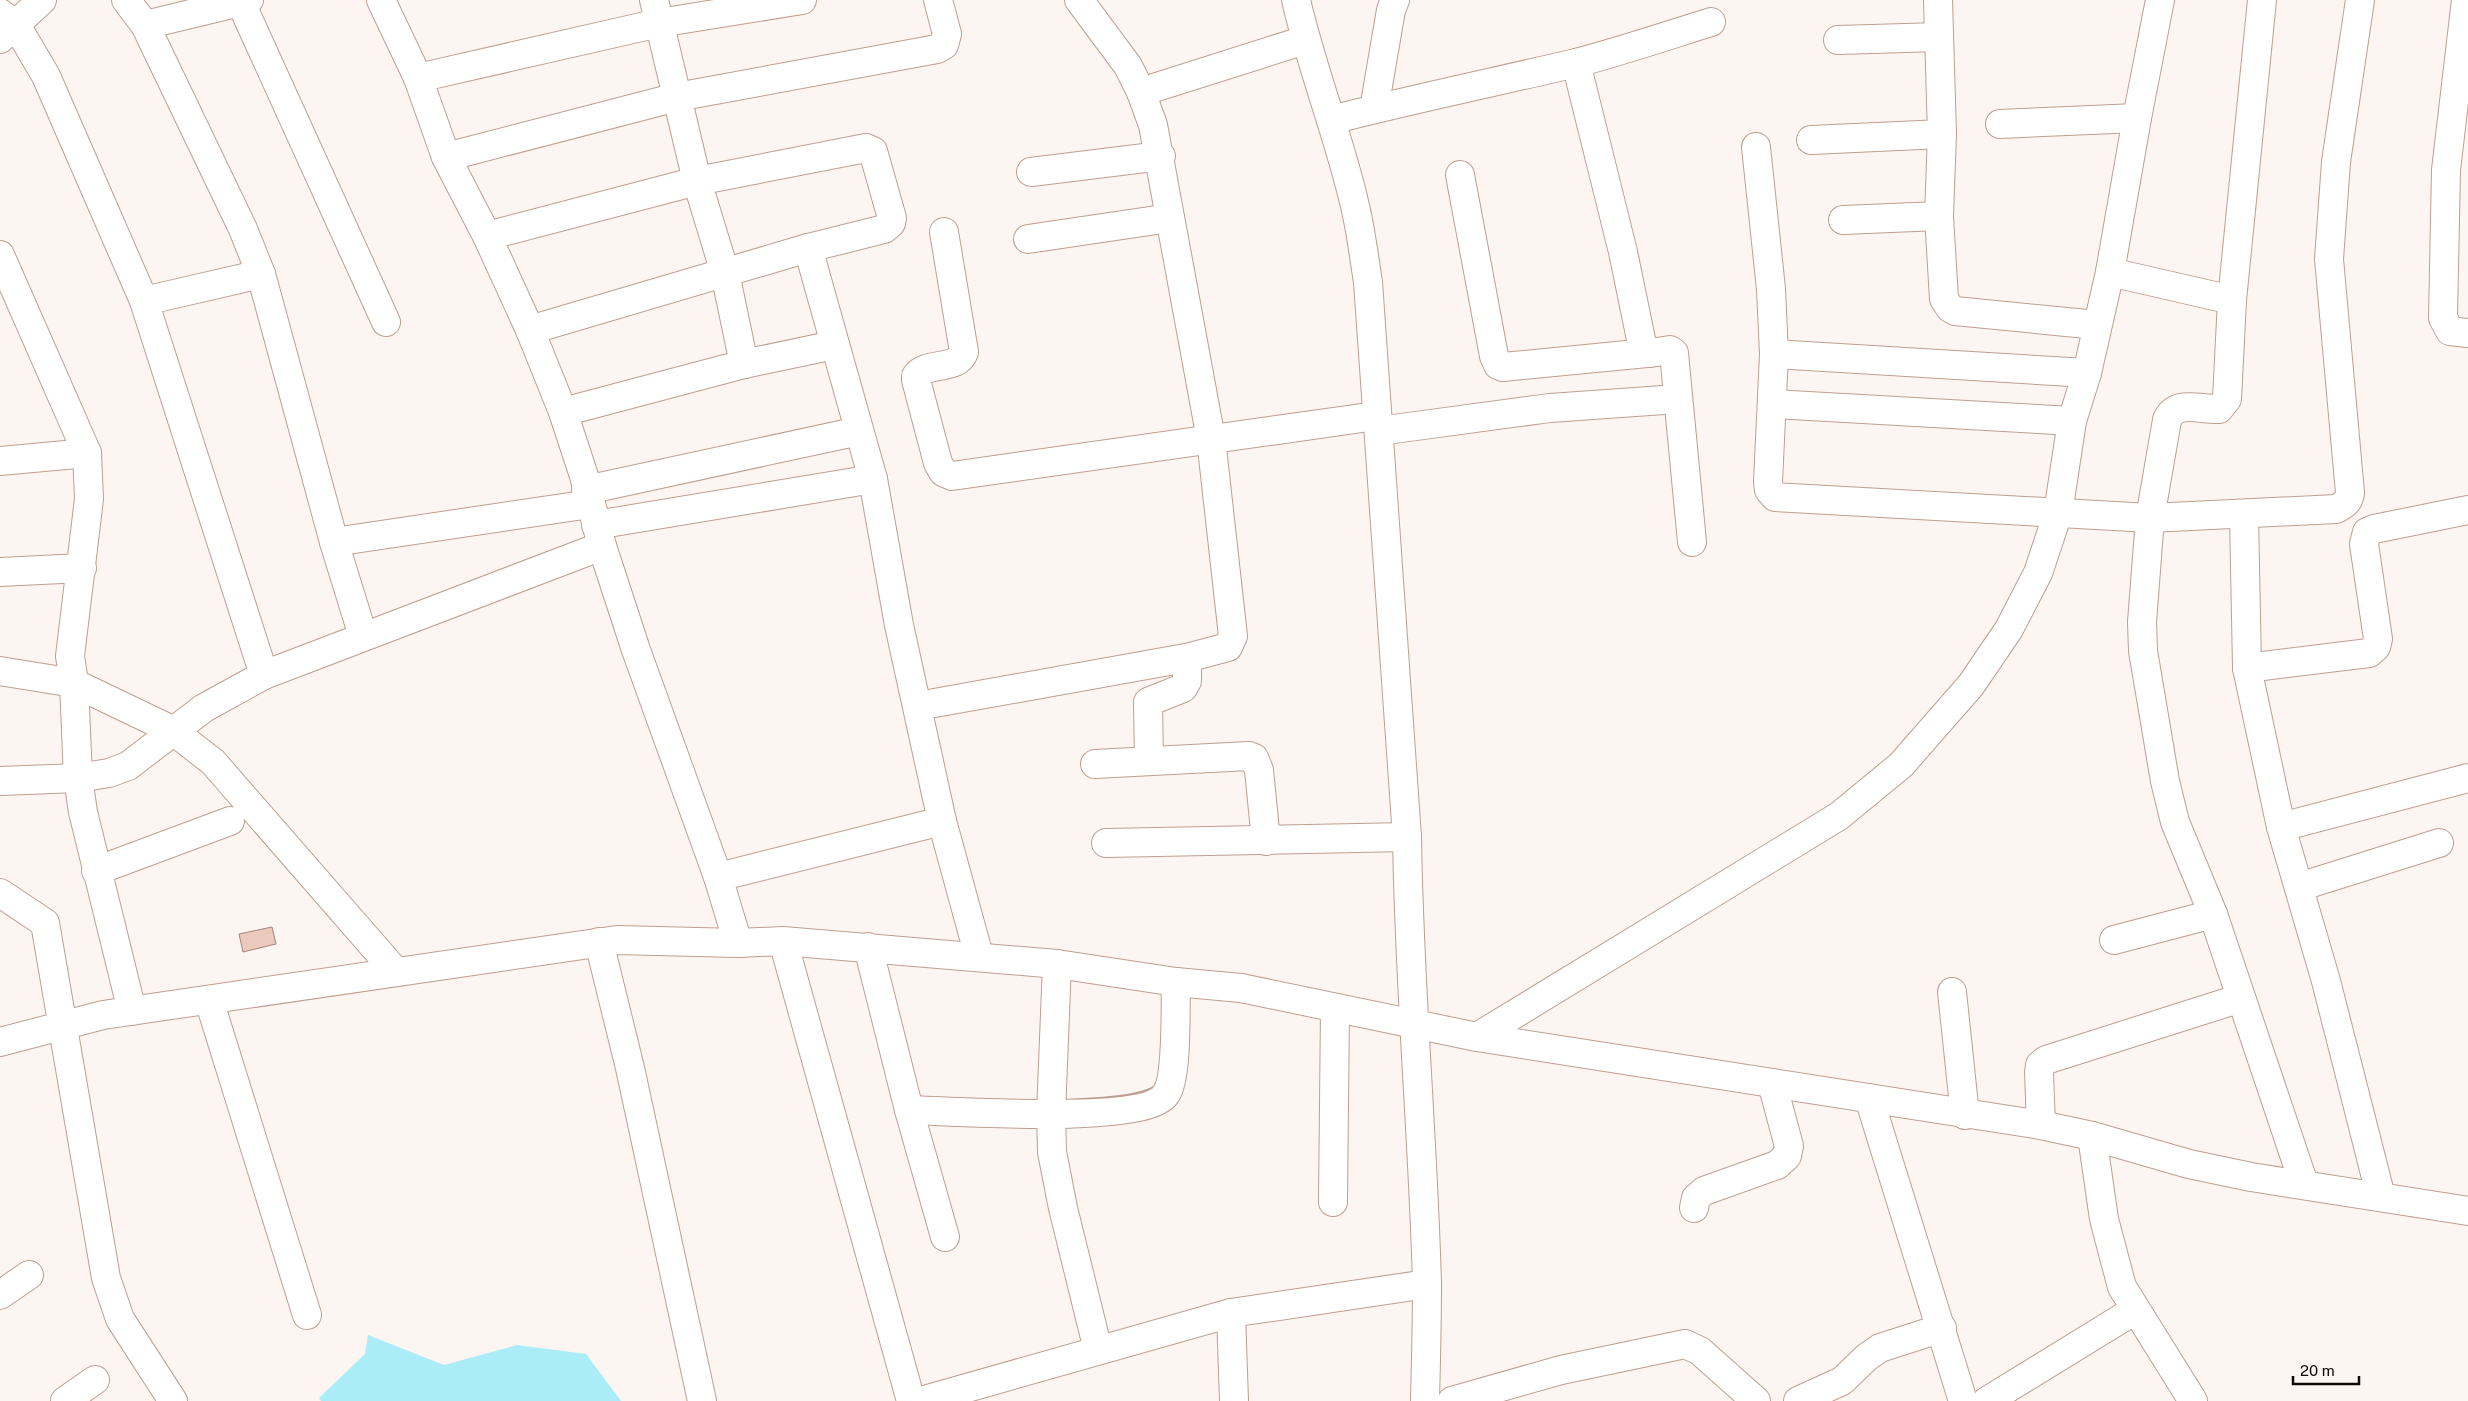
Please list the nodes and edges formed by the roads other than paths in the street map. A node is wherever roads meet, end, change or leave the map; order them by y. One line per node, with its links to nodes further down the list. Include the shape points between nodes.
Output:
1 (42, 0): 17 (street)
2 (126, 0): 18 (street)
3 (381, 0): 23 (street)
4 (802, 0): 15 (street)
5 (938, 0): 25 (street, via 947,34 944,45 938,49)
6 (1079, 0): 24 (street, via 1128,66)
7 (1296, 0): 20 (street)
8 (1395, 0): 26 (street)
9 (1938, 0): 19 (street)
10 (2160, 0): 27 (street)
11 (2262, 0): 49 (street)
12 (2360, 0): 73 (street, via 2336,162 2329,259 2350,499 2336,509)
13 (2466, 0): 55 (street, via 2446,170 2443,318 2450,331)
14 (245, 2): 18 (street); 52 (street)
15 (657, 11): 23 (street); 25 (street)
16 (1711, 22): 22 (street)
17 (5, 26): 50 (street, via 46,76)
18 (145, 26): 48 (street, via 243,229)
19 (1939, 37): 21 (street); 30 (street)
20 (1305, 40): 24 (street); 28 (street)
21 (1838, 40)
22 (1576, 63): 26 (street); 57 (street)
23 (418, 78): 34 (street)
24 (1141, 92): 33 (street)
25 (677, 98): 34 (street); 37 (street)
26 (1374, 109): 28 (street)
27 (2137, 118): 29 (street); 46 (street)
28 (1332, 120): 65 (street, via 1356,207 1368,282)
29 (2000, 124)
30 (1942, 134): 31 (street); 38 (street)
31 (1811, 140)
32 (1756, 147): 58 (street, via 1771,289)
33 (1161, 156): 35 (street); 39 (street)
34 (446, 157): 42 (street)
35 (1031, 172)
36 (1460, 175): 57 (street, via 1498,365)
37 (697, 182): 42 (street); 44 (street, via 870,148 875,155 891,223 884,229); 47 (street)
38 (1939, 216): 40 (street); 53 (street, via 1944,299 1950,308)
39 (1170, 218): 43 (street); 67 (street)
40 (1844, 220)
41 (944, 232): 67 (street, via 964,352 963,357 955,362 922,371 916,376 943,472 960,477)
42 (487, 236): 54 (street)
43 (1028, 239)
44 (808, 248): 47 (street); 56 (street)
45 (0, 255): 51 (street)
46 (2110, 272): 49 (street); 53 (street)
47 (725, 273): 54 (street); 59 (street)
48 (261, 274): 50 (street); 76 (street)
49 (2232, 300): 75 (street, via 2227,399 2218,409 2183,406 2170,413)
50 (144, 301): 84 (street)
51 (10, 303): 68 (street)
52 (386, 322)
53 (2097, 325): 60 (street)
54 (530, 330): 63 (street)
55 (2468, 333)
56 (834, 344): 59 (street); 66 (street)
57 (1646, 353): 61 (street, via 1673,351)
58 (1774, 354): 60 (street); 62 (street)
59 (744, 364): 63 (street)
60 (2087, 373): 64 (street)
61 (1678, 399): 65 (street); 77 (street)
62 (1773, 404): 64 (street); 72 (street, via 1768,482 1769,490 1775,496)
63 (563, 412): 74 (street)
64 (2072, 421): 72 (street)
65 (1378, 424): 67 (street); 96 (street)
66 (859, 431): 70 (street); 74 (street)
67 (1211, 440): 81 (street, via 1234,636 1225,648)
68 (87, 453): 69 (street); 78 (street, via 88,499)
69 (0, 461)
70 (873, 479): 74 (street); 86 (street)
71 (2468, 510): 82 (street, via 2374,528 2368,532 2364,544 2378,639 2376,647 2369,653)
72 (2058, 513): 75 (street); 121 (street, via 2038,573 2009,629 1971,685 1901,766 1839,816)
73 (2244, 515): 75 (street); 82 (street)
74 (594, 516): 76 (street); 80 (street); 101 (street, via 636,650)
75 (2150, 518): 104 (street, via 2143,588 2143,651 2173,814)
76 (334, 542): 80 (street)
77 (1692, 542)
78 (82, 568): 79 (street); 85 (street, via 70,656)
79 (0, 572)
80 (363, 636): 84 (street)
81 (1191, 658): 86 (street); 88 (street, via 1187,660 1187,681 1183,688 1148,702 1146,706)
82 (2247, 668): 95 (street)
83 (0, 671): 85 (street)
84 (264, 675): 87 (street)
85 (74, 683): 87 (street); 90 (street)
86 (918, 706): 94 (street)
87 (172, 730): 90 (street, via 128,766); 112 (street, via 213,762)
88 (1150, 761): 89 (street); 97 (street, via 1254,758 1259,770)
89 (1095, 764)
90 (78, 778): 92 (street); 100 (street)
91 (2468, 778): 95 (street)
92 (0, 781)
93 (230, 821): 100 (street)
94 (942, 821): 101 (street); 110 (street)
95 (2281, 827): 102 (street)
96 (1407, 838): 97 (street); 119 (street)
97 (1266, 841): 98 (street)
98 (1106, 843)
99 (2439, 843): 102 (street)
100 (96, 871): 118 (street)
101 (718, 877): 108 (street)
102 (2299, 887): 131 (street)
103 (0, 893): 120 (street, via 45,923)
104 (2213, 914): 105 (street); 115 (street)
105 (2114, 940)
106 (783, 941): 108 (street); 109 (street); 148 (street)
107 (598, 942): 108 (street); 112 (street); 147 (street, via 630,1068)
108 (738, 943)
109 (868, 947): 110 (street); 125 (street)
110 (979, 956): 111 (street)
111 (1057, 964): 113 (street); 126 (street)
112 (396, 972): 116 (street)
113 (1176, 982): 117 (street, via 1241,988); 126 (street, via 1172,1079 1166,1095 1151,1105 1130,1110)
114 (1952, 992): 127 (street)
115 (2241, 998): 128 (street, via 2046,1060 2040,1065 2039,1072); 130 (street)
116 (209, 1000): 118 (street); 141 (street)
117 (1335, 1009): 119 (street); 132 (street)
118 (132, 1011): 120 (street)
119 (1416, 1023): 121 (street); 137 (street)
120 (61, 1027): 122 (street); 146 (street, via 106,1278 120,1319)
121 (1477, 1037): 123 (street)
122 (0, 1042)
123 (1772, 1083): 124 (street); 133 (street, via 1789,1146 1787,1156 1778,1165 1704,1191 1696,1198)
124 (1869, 1098): 127 (street); 142 (street)
125 (909, 1110): 126 (street); 135 (street)
126 (1051, 1114): 143 (street, via 1052,1152 1061,1198)
127 (1964, 1115): 128 (street)
128 (2040, 1125): 129 (street)
129 (2092, 1136): 130 (street, via 2189,1164); 139 (street, via 2104,1219 2114,1260 2122,1287)
130 (2304, 1184): 131 (street)
131 (2381, 1197): 134 (street)
132 (1333, 1202)
133 (1694, 1208)
134 (2468, 1211)
135 (945, 1237)
136 (30, 1275): 138 (street)
137 (1426, 1284): 140 (street); 151 (street)
138 (0, 1295)
139 (2135, 1310): 156 (street); 157 (street)
140 (1230, 1312): 143 (street); 150 (street)
141 (307, 1314)
142 (1942, 1328): 154 (street, via 1880,1348 1842,1381); 155 (street)
143 (1098, 1350): 149 (street)
144 (95, 1380): 145 (street)
145 (65, 1401)
146 (174, 1401)
147 (702, 1401)
148 (911, 1401)
149 (921, 1401)
150 (1234, 1401)
151 (1425, 1401)
152 (1452, 1401): 153 (street, via 1561,1370 1685,1344 1700,1351)
153 (1756, 1401)
154 (1798, 1401)
155 (1963, 1401)
156 (1987, 1401)
157 (2193, 1401)

